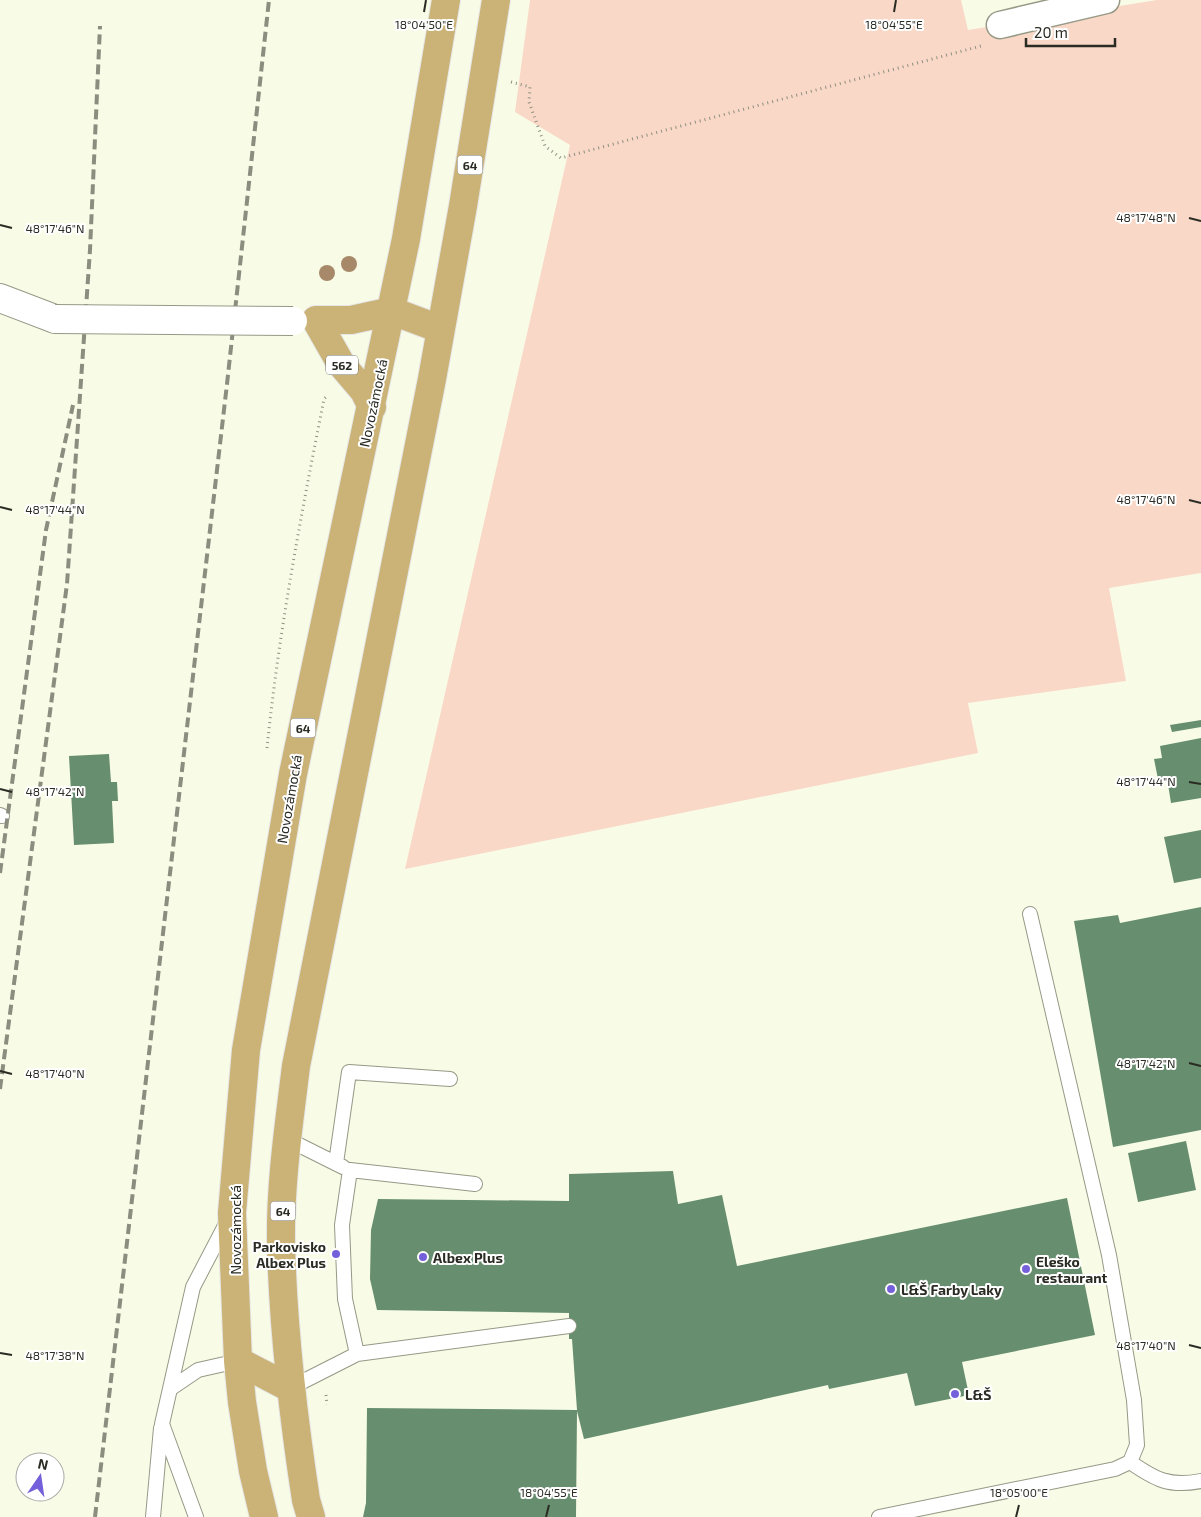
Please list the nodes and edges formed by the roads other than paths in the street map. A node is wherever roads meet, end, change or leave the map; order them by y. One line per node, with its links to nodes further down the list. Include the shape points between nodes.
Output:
1 (446, 0): 6 (main road, Novozámocká / 64)
2 (496, 0): 10 (main road, 64)
3 (1106, 0): 4 (street)
4 (1000, 25)
5 (0, 298): 8 (main road)
6 (392, 311): 9 (main road, via 351,320); 10 (main road); 11 (main road, Novozámocká / 64)
7 (0, 319): 8 (main road)
8 (55, 319): 9 (main road, bridge)
9 (304, 320): 11 (main road, 562, via 364,391)
10 (440, 329): 14 (main road, 64, via 296,1066)
11 (372, 407): 18 (main road, Novozámocká / 64, via 293,774 246,1050)
12 (1030, 914): 25 (lane, via 1109,1255 1134,1400 1137,1445)
13 (450, 1079): 15 (lane, via 349,1072)
14 (287, 1139): 15 (lane); 22 (main road, 64, via 281,1242)
15 (336, 1163): 16 (lane)
16 (350, 1170): 17 (lane); 20 (lane, via 342,1234 346,1299)
17 (475, 1184)
18 (232, 1213): 21 (main road, Novozámocká / 64); 23 (lane, via 193,1287)
19 (570, 1326): 20 (lane)
20 (358, 1354): 22 (lane)
21 (238, 1361): 22 (main road); 23 (lane, via 198,1370); 29 (main road, Novozámocká / 64, via 253,1471)
22 (290, 1388): 30 (main road, 64)
23 (170, 1389): 24 (lane)
24 (162, 1424): 27 (lane); 28 (lane)
25 (1130, 1462): 26 (lane, via 1151,1476 1180,1485); 31 (lane, via 1114,1469)
26 (1201, 1481)
27 (153, 1517)
28 (196, 1517)
29 (264, 1517)
30 (311, 1517)
31 (879, 1517)

